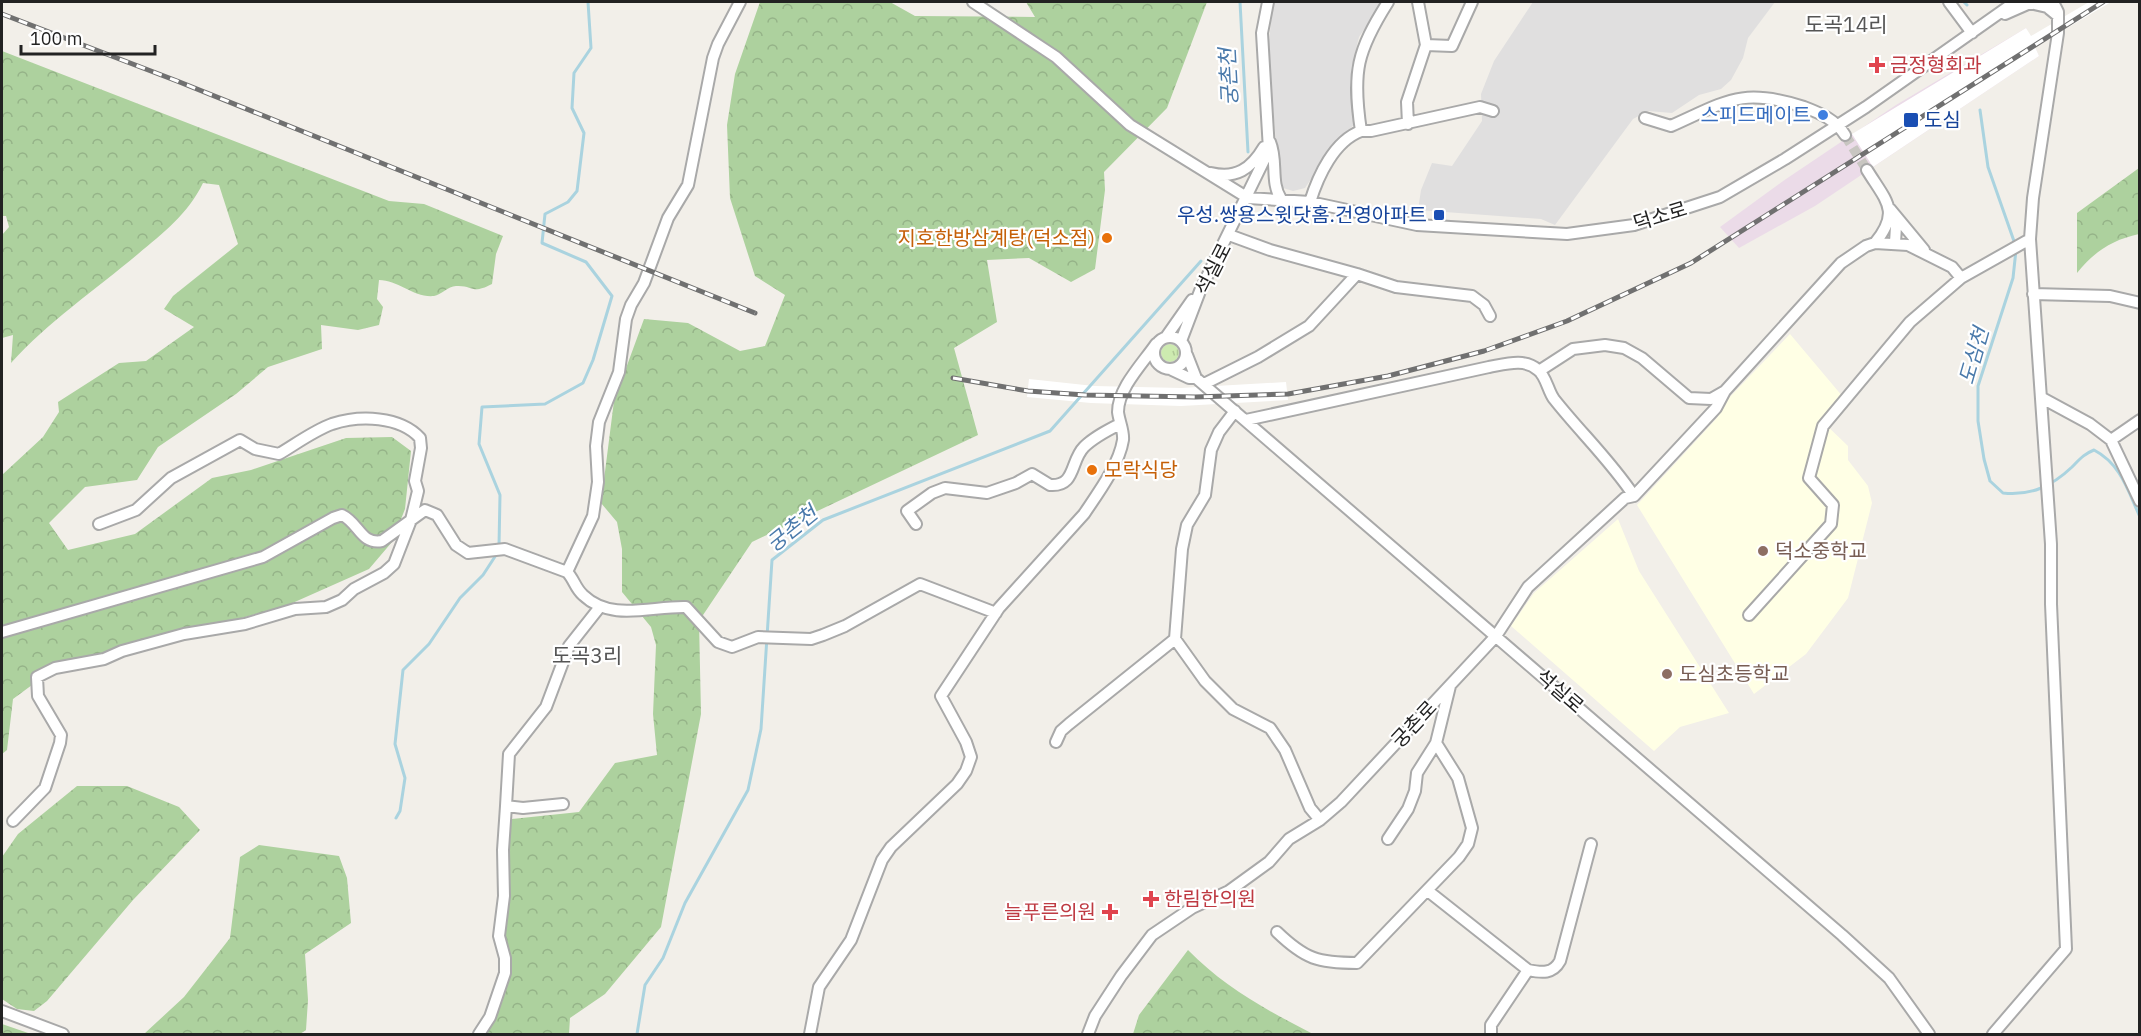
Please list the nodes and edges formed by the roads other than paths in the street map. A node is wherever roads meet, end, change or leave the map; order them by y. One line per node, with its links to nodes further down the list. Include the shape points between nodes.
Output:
1 (740, 2): 59 (street, via 713,58 688,185 668,218 644,283 631,305 619,372 599,422 593,516)
2 (973, 2): 21 (street, via 1056,57 1130,125)
3 (1268, 2): 19 (street, via 1262,33)
4 (1388, 2): 18 (street, via 1361,48)
5 (1418, 2): 13 (street)
6 (1472, 2): 13 (street, via 1452,46)
7 (1949, 2): 12 (street)
8 (2015, 2): 10 (street, 덕소로)
9 (2053, 2): 11 (street)
10 (1996, 15): 11 (street, via 2030,3); 12 (street, 덕소로)
11 (2058, 16): 27 (street)
12 (1972, 33): 17 (street, 덕소로)
13 (1426, 45): 16 (street, via 1407,102)
14 (1492, 111): 16 (street, via 1480,108)
15 (1645, 118): 17 (street, via 1671,126 1725,102 1752,95 1816,111)
16 (1408, 124): 18 (street)
17 (1842, 130): 24 (street, 덕소로, via 1720,197 1634,225 1567,234 1417,225)
18 (1361, 131): 24 (street, via 1350,135 1337,149)
19 (1269, 140): 21 (street, via 1244,171 1233,175); 22 (street, 석실로, via 1269,150); 23 (street, via 1275,155 1275,189)
20 (1867, 170): 25 (street)
21 (1204, 171): 22 (street)
22 (1248, 198): 23 (street, 덕소로); 26 (street, 석실로)
23 (1281, 198): 24 (street, 덕소로)
24 (1310, 202)
25 (1890, 209): 28 (street, via 1887,228); 29 (street, via 1896,226); 30 (street)
26 (1229, 235): 31 (street); 33 (street, 석실로)
27 (2030, 238): 32 (street); 34 (street)
28 (1875, 243): 29 (street); 45 (street, 궁촌로, via 1852,253 1841,263)
29 (1895, 243): 30 (street)
30 (1927, 254): 32 (street, via 1953,267)
31 (1357, 274): 36 (street, via 1396,287 1472,296); 43 (street, via 1308,326 1258,357)
32 (1961, 278): 62 (street, via 1910,322 1823,426 1809,478 1833,505 1831,524)
33 (1200, 291): 37 (street); 38 (street, 석실로)
34 (2033, 294): 35 (street, via 2110,296); 46 (street)
35 (2139, 303)
36 (1490, 316)
37 (1166, 337): 38 (street); 39 (street)
38 (1181, 341): 40 (street, 석실로)
39 (1156, 344): 41 (street, via 1154,355); 44 (street)
40 (1187, 355): 41 (street, via 1182,365); 43 (street, 석실로)
41 (1167, 369): 43 (street); 44 (street, via 1137,374)
42 (1539, 370): 45 (street, via 1573,349 1605,345 1624,348 1642,358 1689,398 1711,399); 48 (street, via 1522,362 1489,367); 54 (street, via 1579,432 1612,464)
43 (1200, 381): 47 (street, 석실로)
44 (1128, 384): 50 (street, via 1118,410)
45 (1725, 391): 54 (street, 궁촌로, via 1716,408)
46 (2042, 398): 51 (street); 85 (street, via 2066,949)
47 (1235, 411): 48 (street, 석실로); 65 (street, via 1211,450 1206,495 1187,525)
48 (1246, 420): 64 (street, 석실로)
49 (2139, 420): 51 (street)
50 (1120, 424): 58 (street, via 1083,447 1071,477 1064,483 1050,485 1032,474 987,493 945,488 907,511); 61 (street, via 1123,439 1095,498)
51 (2111, 440): 52 (street)
52 (2126, 472): 53 (street); 55 (street)
53 (2139, 472)
54 (1634, 496): 64 (street, 궁촌로, via 1625,498 1528,587)
55 (2139, 501)
56 (411, 520): 57 (street, via 418,491 415,481 420,438 401,423 367,420 328,426 279,454 255,449 240,440 171,478 136,510); 59 (street, via 425,510 437,515 456,545 468,553 505,549); 63 (street, via 373,543 364,538 351,519 342,515 263,557); 72 (street, via 394,564 326,607 295,609 226,628 184,633 104,659 42,673 37,677 38,696 61,735 60,743 45,788)
57 (99, 524)
58 (916, 524)
59 (567, 572): 60 (street, via 575,587)
60 (598, 608): 61 (street, via 631,611 686,607 724,646 732,647 761,637 812,639 846,626 920,584); 70 (street, via 569,646 546,707 509,754)
61 (996, 613): 81 (street, via 941,696 966,742 971,757 966,771 882,860 851,940 819,987)
62 (1749, 615)
63 (2, 632)
64 (1496, 636): 66 (street, 궁촌로); 84 (street, 석실로, via 1850,942 1888,978)
65 (1175, 639): 67 (street, via 1069,724); 71 (street, via 1205,681 1233,709 1270,728 1285,750 1310,808)
66 (1450, 685): 68 (street); 71 (street, 궁촌로)
67 (1056, 742)
68 (1436, 743): 73 (street, via 1417,773 1408,809); 75 (street, via 1458,778 1472,828 1468,844)
69 (563, 804): 70 (street)
70 (506, 806): 80 (street, via 499,936 506,973)
71 (1320, 820): 82 (street, 궁촌로, via 1289,839 1269,862 1229,891 1192,908 1152,935 1108,996)
72 (13, 821)
73 (1388, 839)
74 (1591, 844): 77 (street, via 1556,969)
75 (1428, 891): 76 (street, via 1357,963 1338,963 1298,953); 77 (street)
76 (1277, 932)
77 (1528, 970): 83 (street, via 1491,1025)
78 (2, 1011): 79 (street)
79 (63, 1035)
80 (479, 1035)
81 (810, 1035)
82 (1088, 1035)
83 (1491, 1035)
84 (1929, 1035)
85 (1993, 1035)

